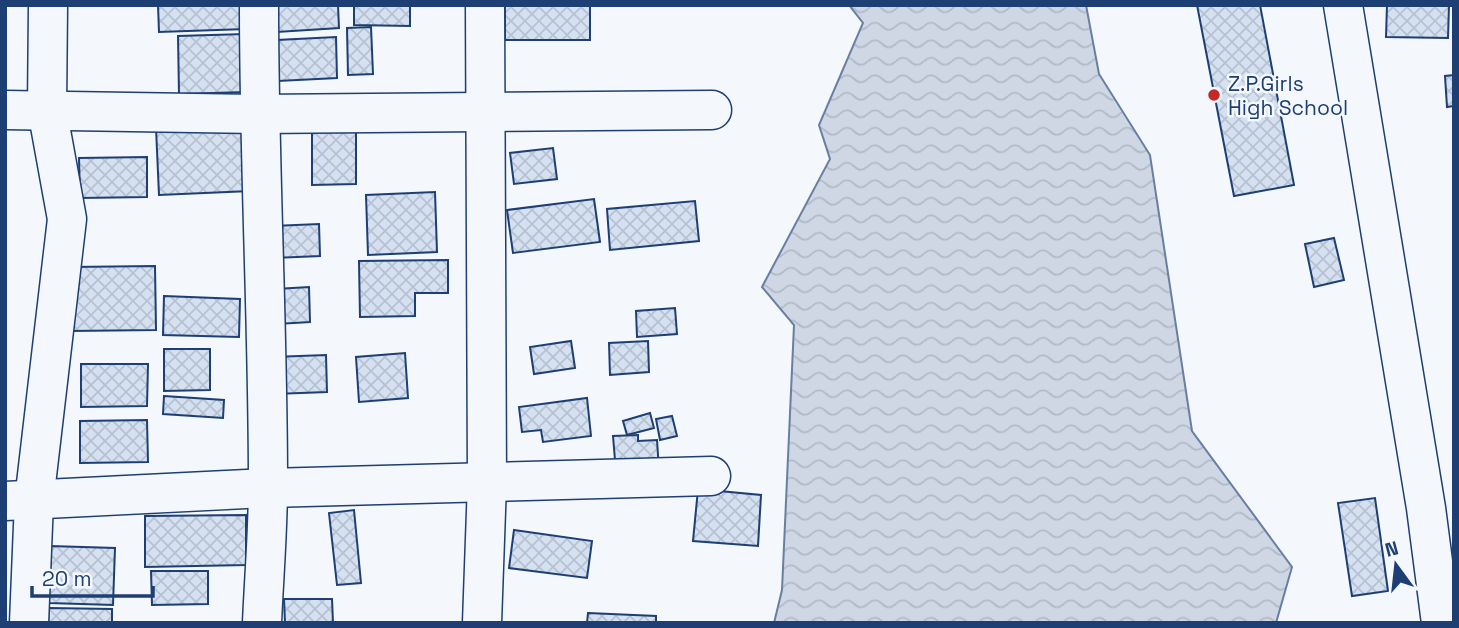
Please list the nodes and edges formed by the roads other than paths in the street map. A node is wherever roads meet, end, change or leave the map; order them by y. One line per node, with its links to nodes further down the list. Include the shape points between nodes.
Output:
1 (48, 5): 5 (street)
2 (259, 5): 9 (street)
3 (485, 5): 8 (street)
4 (1343, 5): 17 (street)
5 (47, 109): 6 (street); 9 (street); 13 (street, via 67,219)
6 (5, 110)
7 (712, 110): 8 (street)
8 (485, 112): 9 (street); 11 (street)
9 (259, 114): 12 (street)
10 (711, 476): 11 (street)
11 (487, 484): 12 (street); 16 (street)
12 (268, 488): 13 (street); 15 (street)
13 (20, 501): 14 (street)
14 (29, 623)
15 (262, 623)
16 (482, 623)
17 (1441, 623)

